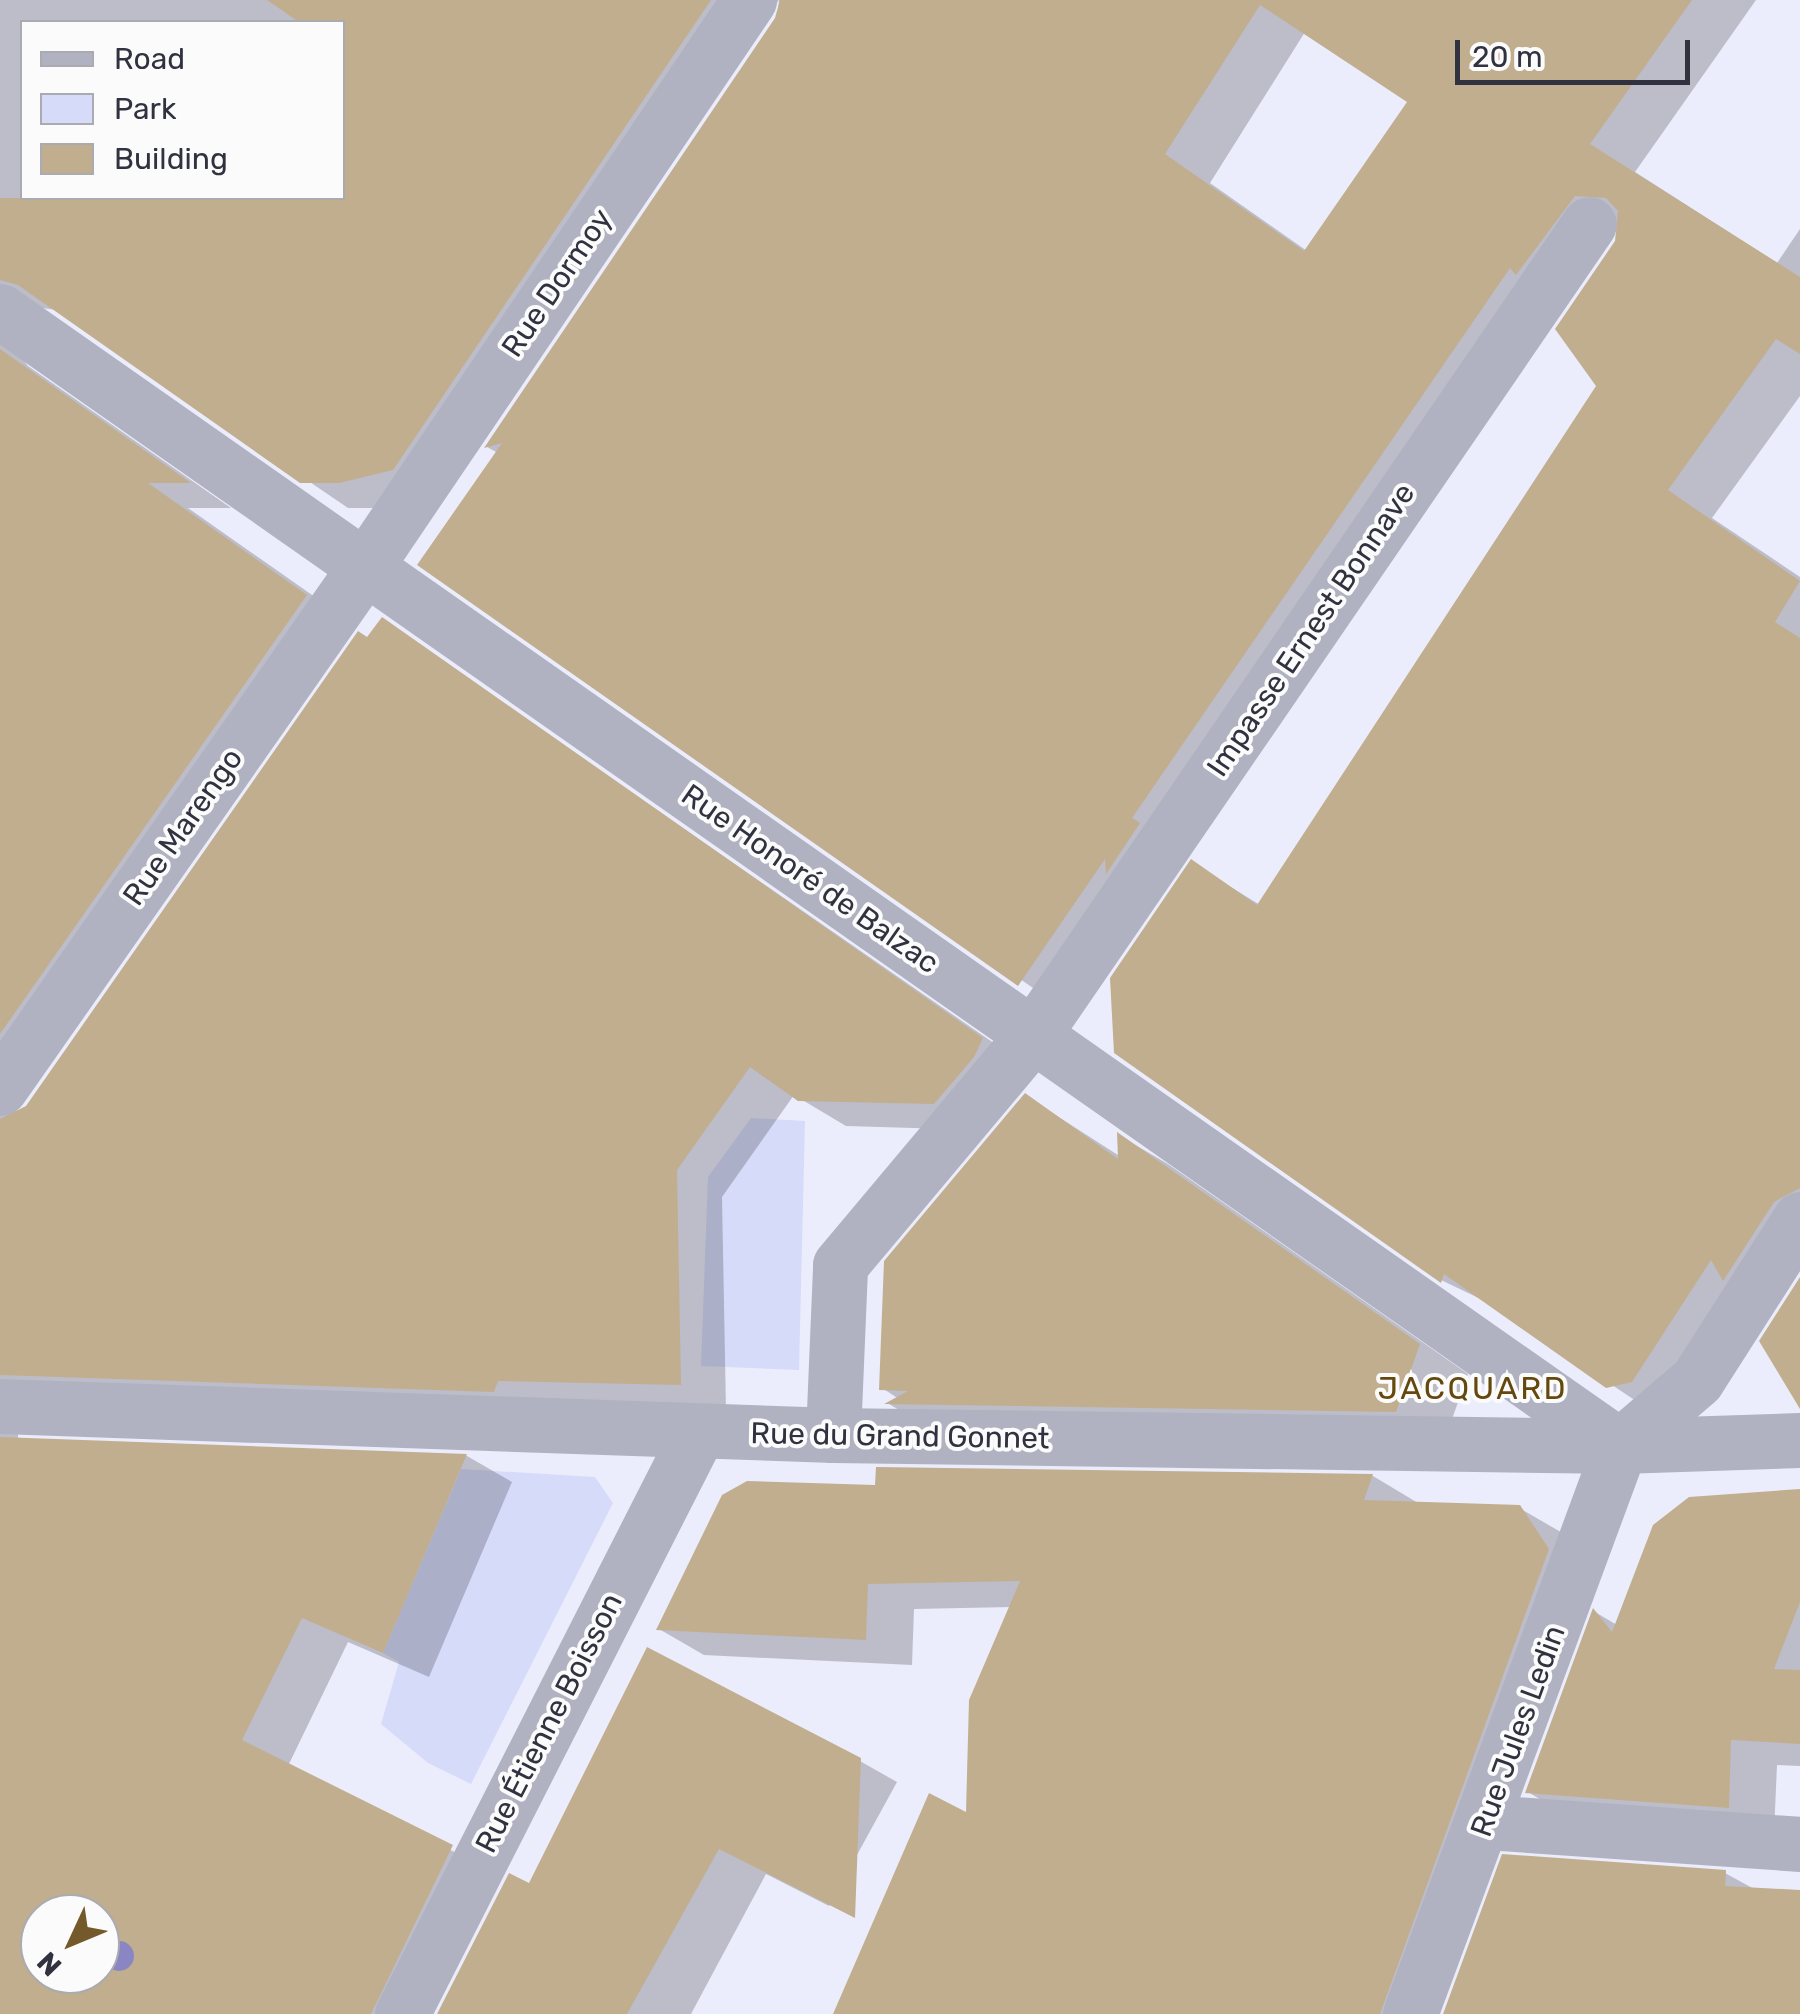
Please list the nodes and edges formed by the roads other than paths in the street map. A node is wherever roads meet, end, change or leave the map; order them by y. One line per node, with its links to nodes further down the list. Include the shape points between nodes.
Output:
1 (749, 0): 4 (street, Rue Dormoy)
2 (1589, 224): 5 (street, Impasse Ernest Bonnave)
3 (0, 311): 4 (street, Rue Honoré de Balzac)
4 (365, 566): 5 (street, Rue Honoré de Balzac); 6 (street, Rue Marengo)
5 (1033, 1035): 10 (street, Impasse Ernest Bonnave, via 840,1265); 12 (street, Rue Honoré de Balzac)
6 (0, 1088)
7 (1800, 1219): 12 (street, via 1697,1380)
8 (0, 1406): 9 (street, Rue du Grand Gonnet)
9 (698, 1432): 10 (street, Rue du Grand Gonnet); 15 (street, Rue Étienne Boisson)
10 (833, 1435): 12 (street, Rue du Grand Gonnet)
11 (1800, 1440): 12 (street, Rue du Grand Gonnet)
12 (1620, 1446): 13 (street, Rue Jules Ledin)
13 (1486, 1822): 14 (street); 16 (street, Rue Jules Ledin)
14 (1800, 1844)
15 (402, 2014)
16 (1410, 2014)

